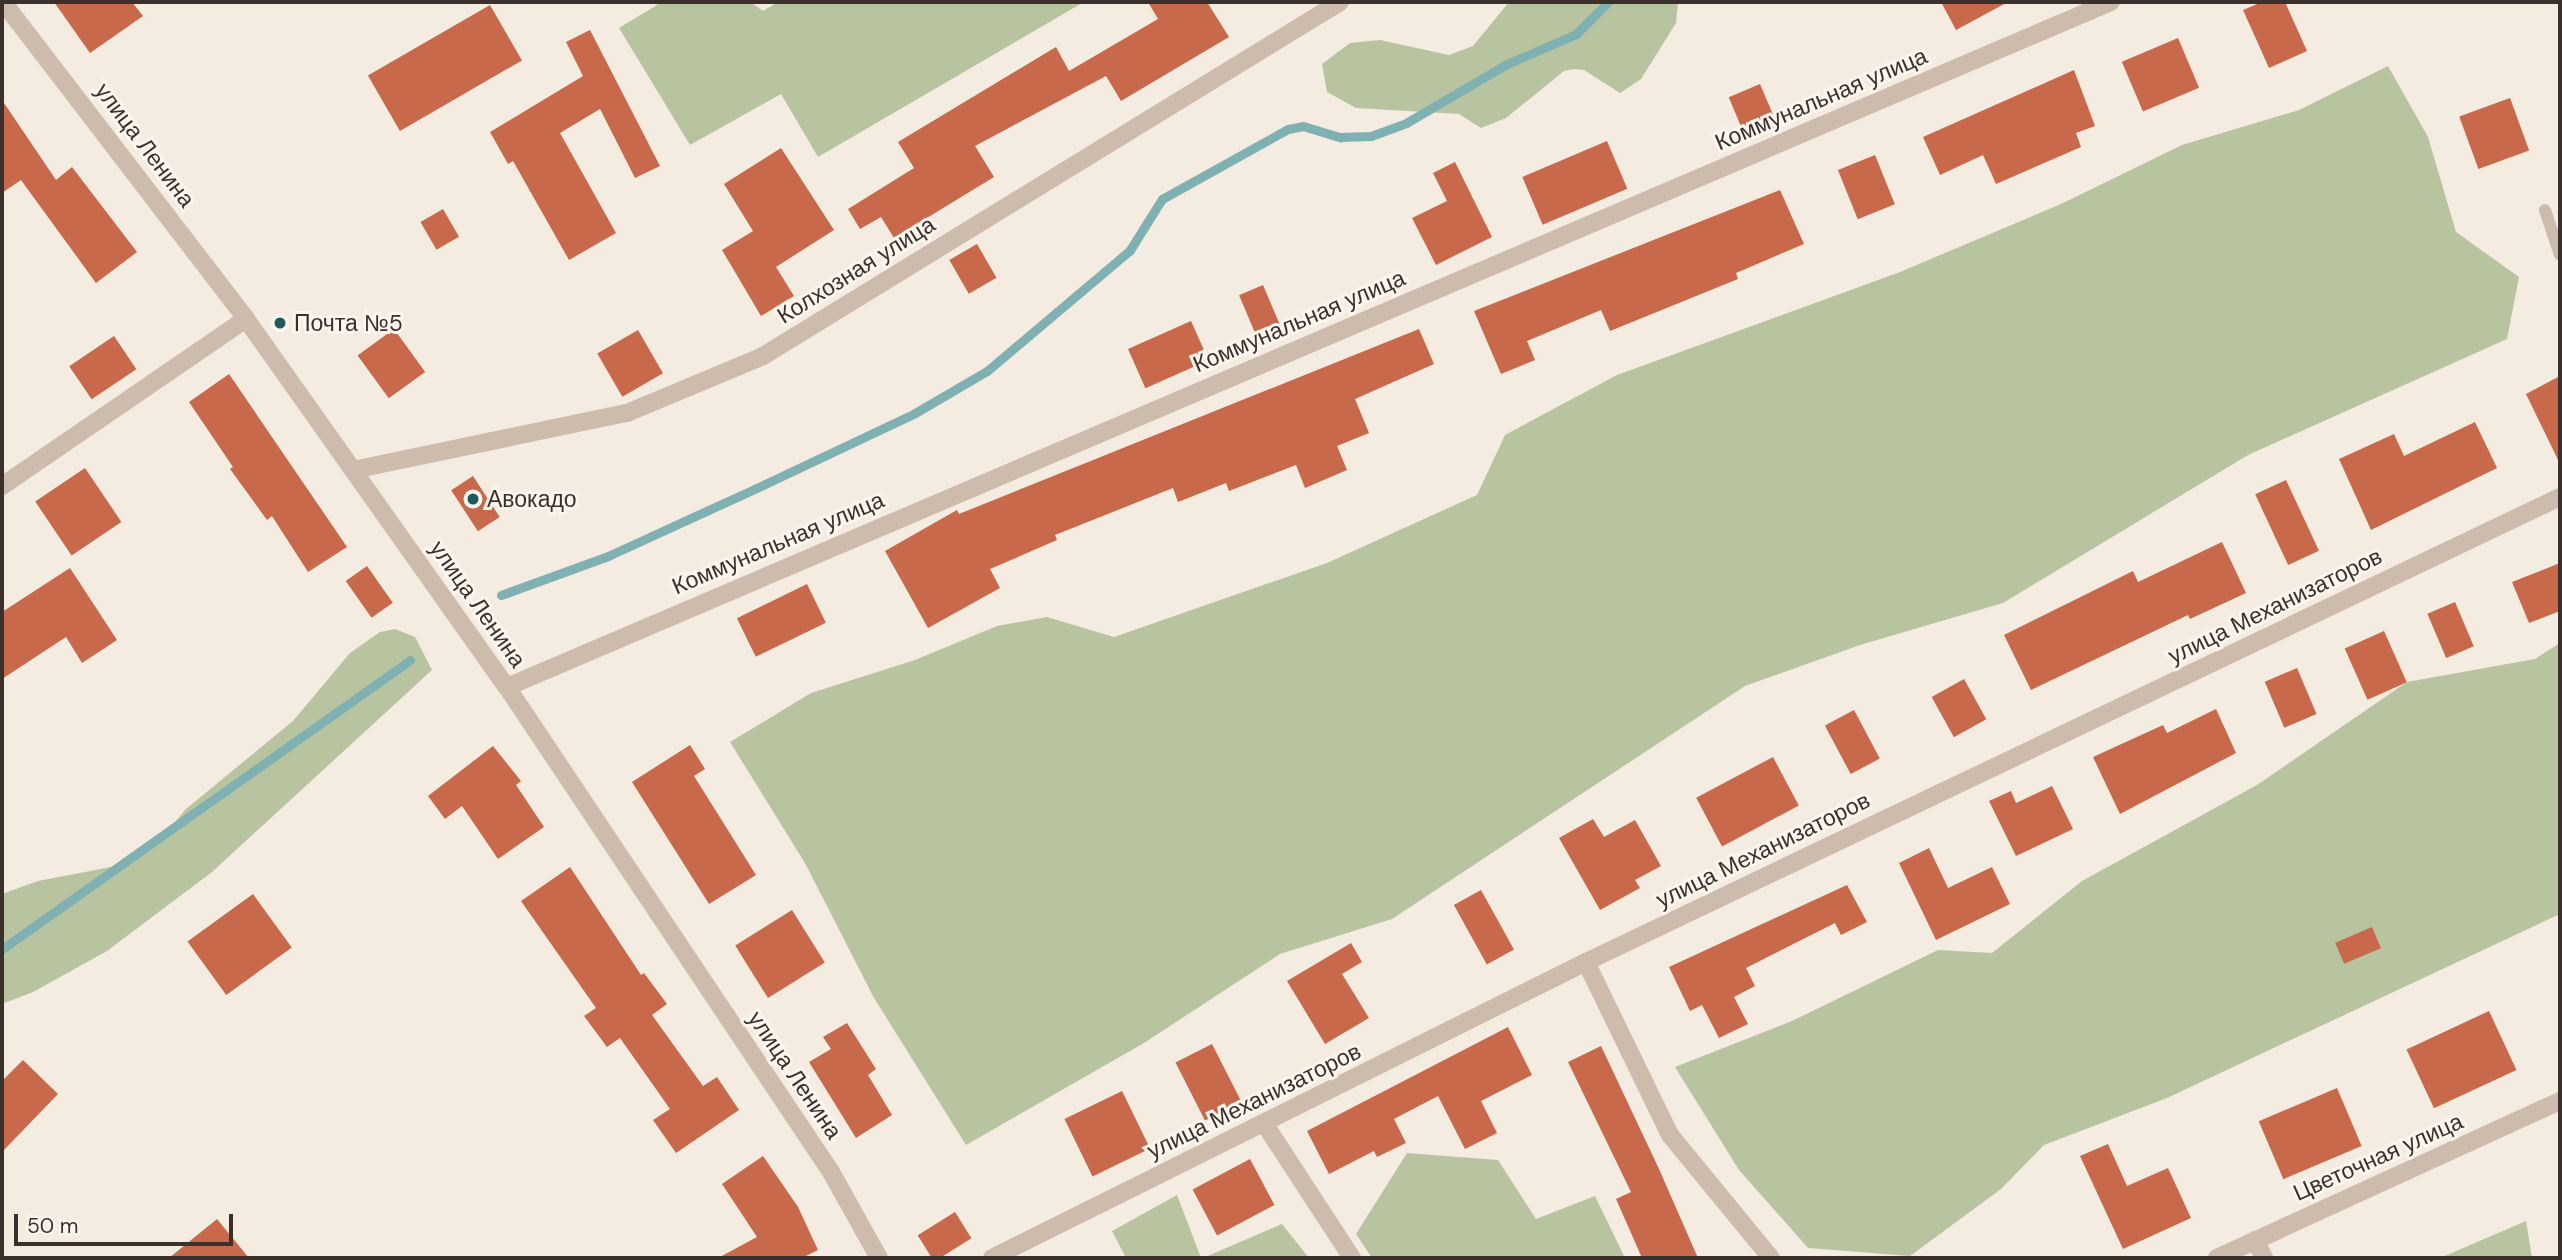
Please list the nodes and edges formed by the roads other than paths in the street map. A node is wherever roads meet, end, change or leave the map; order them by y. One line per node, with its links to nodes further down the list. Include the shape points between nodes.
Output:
1 (3, 2): 6 (street, улица Ленина)
2 (1340, 2): 7 (street, Колхозная улица, via 763,356 627,413)
3 (2111, 2): 10 (street, Коммунальная улица)
4 (2545, 211): 5 (lane)
5 (2560, 254)
6 (246, 319): 7 (street, улица Ленина); 8 (street)
7 (353, 470): 10 (street, улица Ленина)
8 (2, 486)
9 (2560, 496): 11 (street, улица Механизаторов)
10 (507, 687): 15 (street, улица Ленина, via 831,1172)
11 (1586, 962): 13 (street, улица Механизаторов); 18 (street, via 1670,1135)
12 (2560, 1101): 14 (street, Цветочная улица)
13 (1264, 1123): 16 (street, улица Механизаторов); 17 (street)
14 (2255, 1240): 19 (street, Цветочная улица); 20 (street)
15 (879, 1258)
16 (992, 1258)
17 (1352, 1258)
18 (1771, 1258)
19 (2217, 1258)
20 (2264, 1258)

